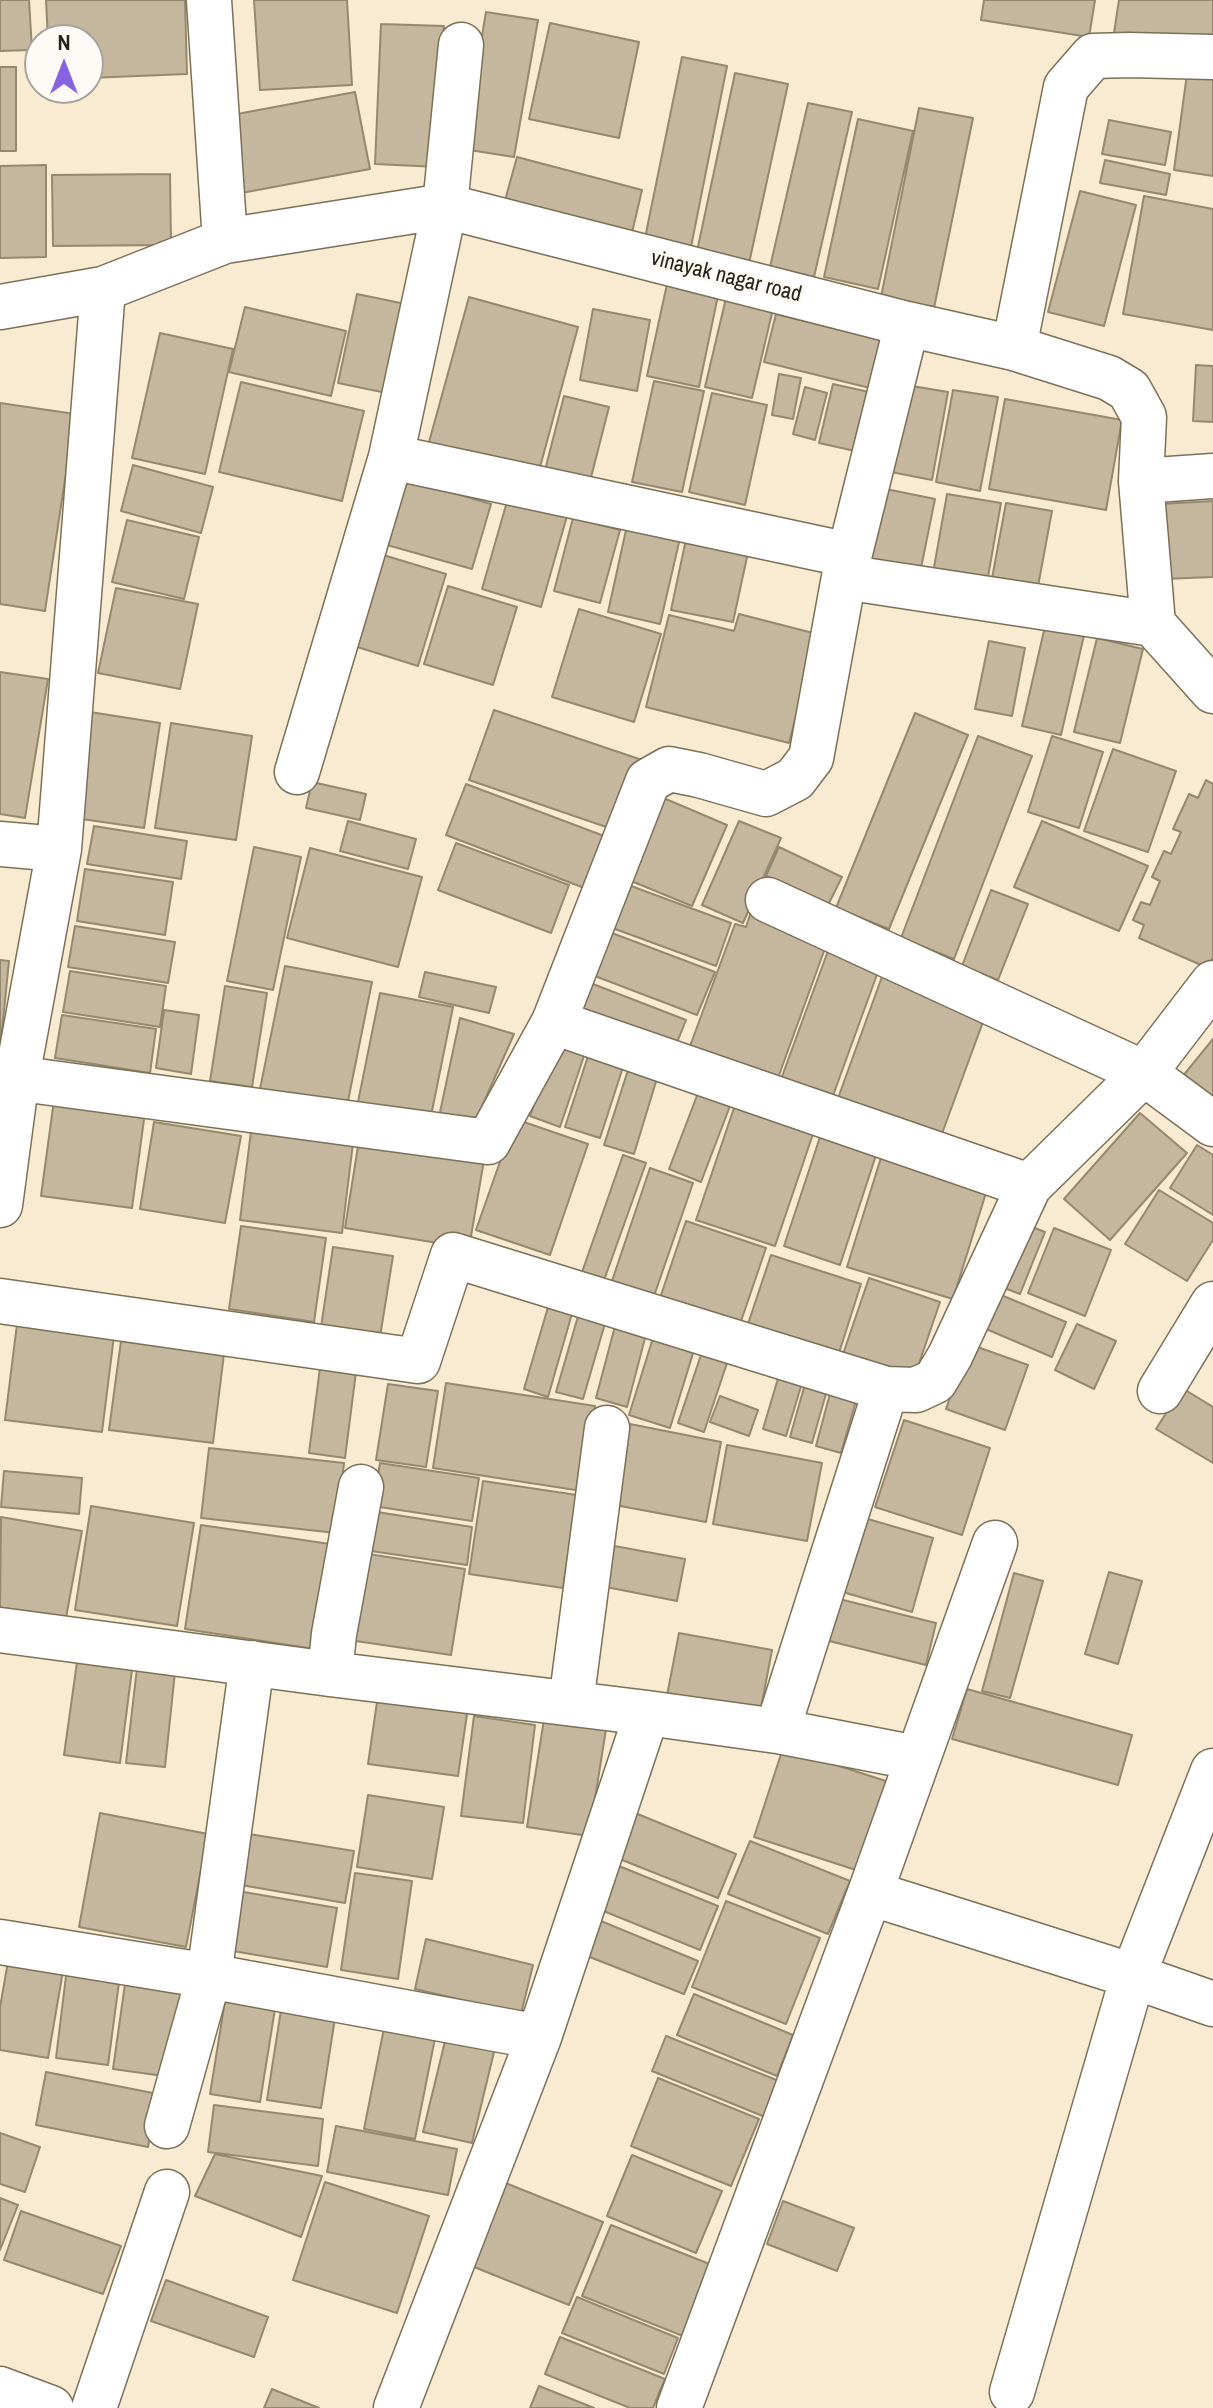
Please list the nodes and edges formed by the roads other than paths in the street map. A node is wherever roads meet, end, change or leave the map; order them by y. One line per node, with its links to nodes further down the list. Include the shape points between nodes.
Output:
1 (209, 0): 5 (street)
2 (461, 45): 4 (street)
3 (1213, 57): 9 (street, via 1093,56 1066,87)
4 (445, 206): 5 (street, vinayak nagar road); 8 (street, vinayak nagar road); 10 (street)
5 (225, 241): 6 (street, vinayak nagar road)
6 (103, 289): 7 (street, vinayak nagar road); 18 (street)
7 (0, 307)
8 (907, 324): 9 (street, vinayak nagar road); 13 (street)
9 (1014, 348): 12 (street, vinayak nagar road, via 1109,378 1129,390 1144,417)
10 (391, 457): 13 (street); 16 (street)
11 (1213, 476): 12 (street)
12 (1141, 481): 14 (street, vinayak nagar road)
13 (847, 566): 14 (street); 21 (street, via 811,758 795,779 766,794 669,769 648,781)
14 (1153, 624): 15 (street)
15 (1213, 691)
16 (297, 772)
17 (0, 844): 18 (street)
18 (59, 849): 23 (street)
19 (768, 900): 22 (street)
20 (1213, 983): 22 (street)
21 (554, 1022): 23 (street, via 488,1142); 25 (street)
22 (1144, 1073): 24 (street); 25 (street)
23 (9, 1076): 26 (street)
24 (1213, 1124)
25 (1029, 1186): 29 (street, via 935,1381 916,1390)
26 (0, 1205)
27 (0, 1301): 29 (street, via 418,1361 453,1255)
28 (1213, 1304): 30 (street)
29 (886, 1389): 39 (street)
30 (1160, 1391)
31 (607, 1428): 37 (street)
32 (361, 1487): 36 (street)
33 (995, 1543): 40 (street)
34 (0, 1630): 35 (street)
35 (252, 1663): 36 (street); 44 (street)
36 (330, 1674): 37 (street)
37 (571, 1703): 38 (street)
38 (647, 1713): 39 (street); 47 (street)
39 (777, 1731): 40 (street)
40 (917, 1758): 42 (street)
41 (1213, 1771): 45 (street)
42 (870, 1893): 45 (street); 55 (street)
43 (0, 1942): 44 (street)
44 (209, 1976): 47 (street); 48 (street)
45 (1133, 1976): 46 (street); 51 (street)
46 (1213, 2004)
47 (539, 2037): 54 (street)
48 (167, 2126)
49 (167, 2192): 53 (street)
50 (0, 2389): 52 (street)
51 (1012, 2392)
52 (51, 2408)
53 (94, 2408)
54 (396, 2408)
55 (679, 2408)

